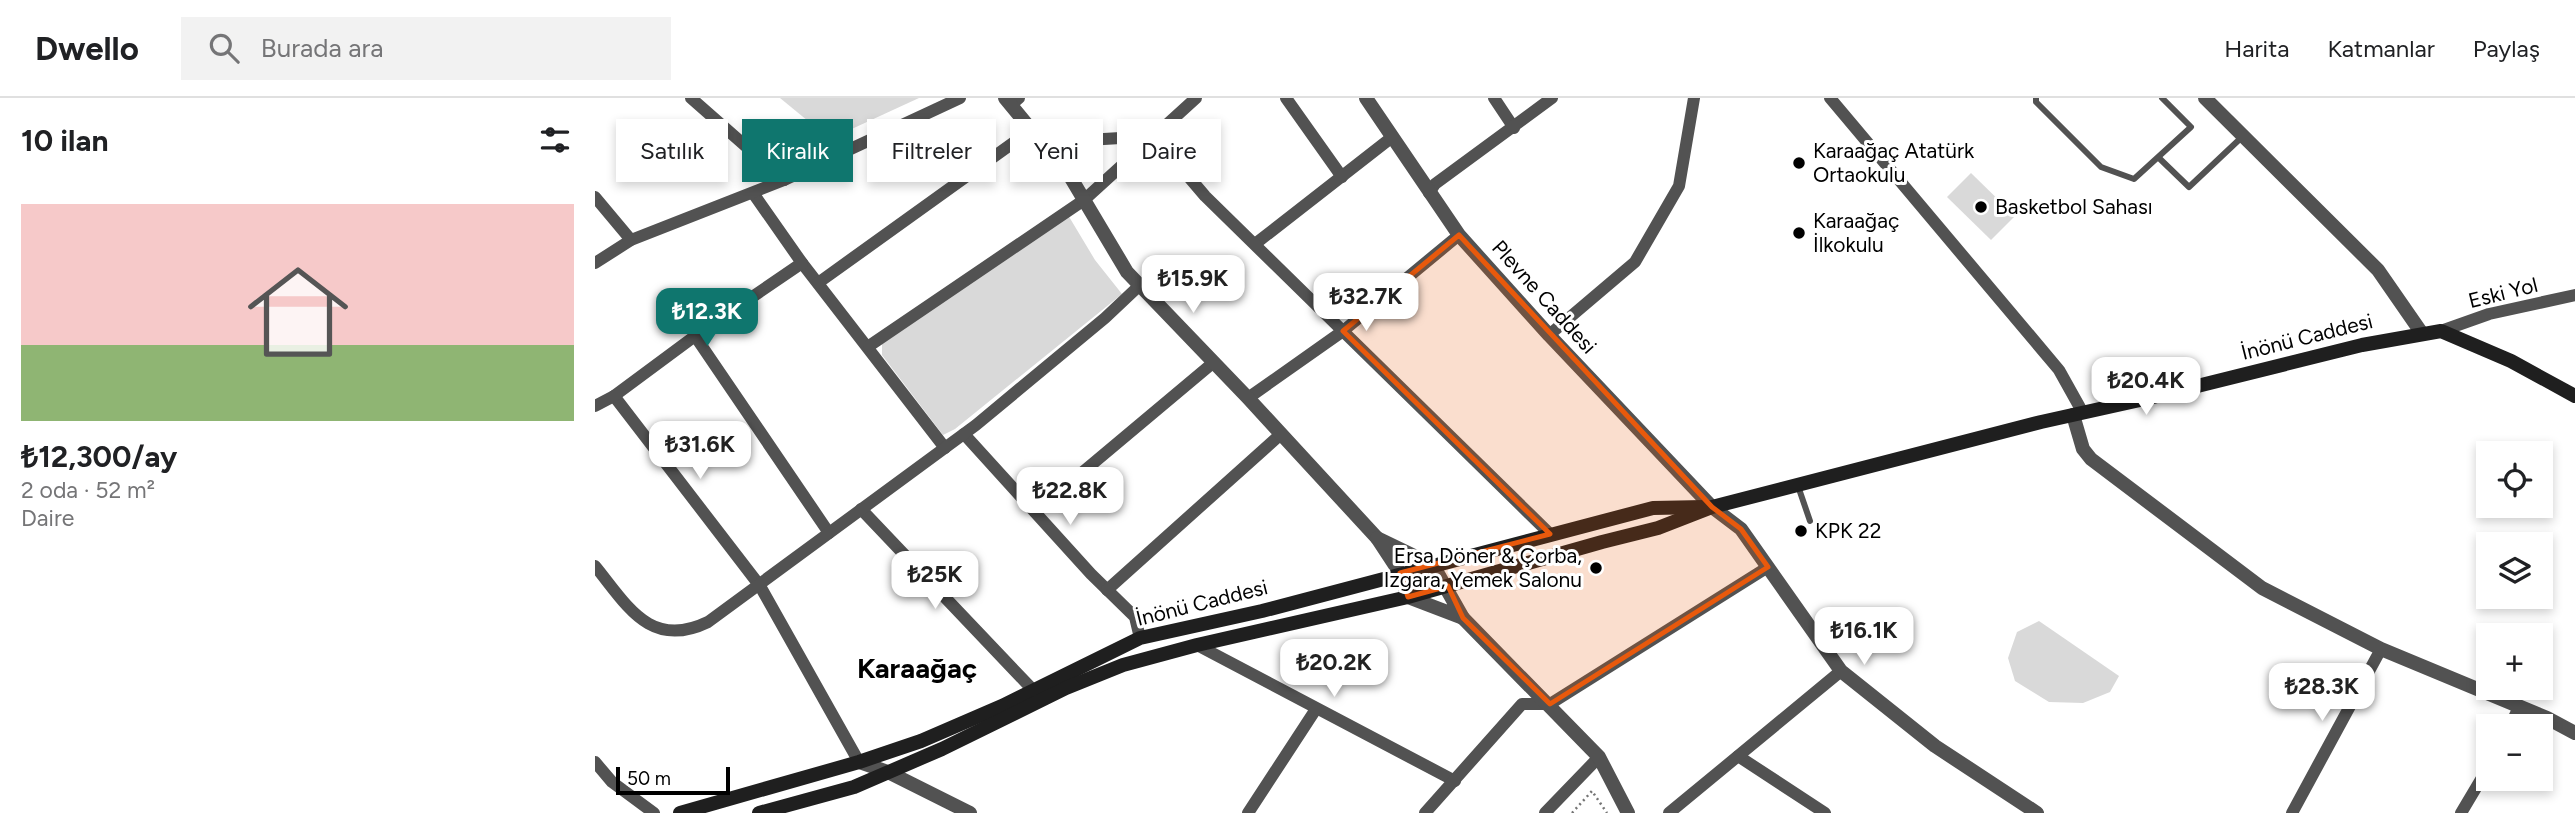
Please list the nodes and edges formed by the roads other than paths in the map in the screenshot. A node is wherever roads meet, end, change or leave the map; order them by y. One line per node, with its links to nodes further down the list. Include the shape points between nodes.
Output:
1 (691, 98): 19 (street)
2 (960, 98): 21 (street)
3 (1196, 98): 15 (street)
4 (1286, 98): 24 (street)
5 (1366, 98): 18 (street, Plevne Caddesi)
6 (1494, 98): 16 (street)
7 (1552, 98): 16 (street)
8 (1694, 98): 45 (street, via 1679,186 1635,262)
9 (1829, 98): 53 (street, via 2059,370)
10 (2036, 98): 22 (lane, via 2101,167 2134,179)
11 (2162, 98): 22 (lane, via 2192,127)
12 (2205, 98): 17 (street)
13 (1012, 100): 14 (street)
14 (1024, 119)
15 (1173, 119)
16 (1514, 128): 31 (street, via 1435,184)
17 (2242, 137): 22 (lane, via 2189,187); 44 (street, via 2378,270)
18 (1391, 138): 24 (street); 31 (street, Plevne Caddesi)
19 (742, 143)
20 (1010, 145): 39 (street)
21 (853, 148)
22 (2159, 158)
23 (1117, 170): 33 (street)
24 (1342, 177): 36 (street)
25 (768, 182): 29 (street)
26 (779, 182): 29 (street)
27 (1073, 182): 33 (street)
28 (1193, 182): 36 (street)
29 (768, 187): 30 (street)
30 (753, 193): 35 (street); 38 (street)
31 (1429, 193): 34 (street, Plevne Caddesi)
32 (595, 197): 35 (street)
33 (1084, 200): 40 (street, via 1127,272); 47 (street)
34 (1459, 235): 42 (street); 45 (street, Plevne Caddesi)
35 (631, 240): 37 (street)
36 (1255, 244): 42 (street)
37 (595, 263)
38 (802, 263): 39 (street); 46 (street)
39 (818, 283): 47 (street)
40 (1140, 285): 48 (street); 54 (street)
41 (2575, 295): 43 (street, Eski Yol, via 2489,314)
42 (1343, 331): 51 (street); 63 (street)
43 (2441, 331): 44 (main road, İnönü Caddesi); 50 (main road, İnönü Caddesi, via 2511,361)
44 (2421, 332): 53 (main road, İnönü Caddesi)
45 (1549, 335): 58 (street, Plevne Caddesi)
46 (695, 336): 49 (street); 62 (street)
47 (869, 346): 56 (street)
48 (1215, 362): 51 (street); 60 (street)
49 (614, 396): 52 (street); 69 (street)
50 (2575, 396)
51 (1248, 398): 55 (street)
52 (595, 406)
53 (2078, 414): 57 (main road, İnönü Caddesi); 76 (street, via 2083,449 2091,459 2262,588)
54 (964, 434): 56 (street); 60 (street)
55 (1282, 434): 64 (street); 71 (street)
56 (946, 448): 59 (street)
57 (1798, 486): 58 (main road, İnönü Caddesi); 61 (lane)
58 (1712, 507): 63 (main road, İnönü Caddesi, via 1653,509); 66 (street, Plevne Caddesi, via 1741,529); 70 (main road, İnönü Caddesi, via 1658,528)
59 (862, 509): 62 (street); 78 (street)
60 (1035, 512): 71 (street)
61 (1810, 521)
62 (828, 533): 69 (street)
63 (1551, 534): 65 (main road, İnönü Caddesi)
64 (1377, 538): 65 (street); 68 (street)
65 (1433, 565): 68 (main road, İnönü Caddesi); 70 (street)
66 (1767, 567): 77 (street, Plevne Caddesi); 79 (street)
67 (597, 573): 69 (street, via 640,620 669,632 691,631)
68 (1400, 573): 72 (street); 74 (main road, İnönü Caddesi)
69 (760, 586): 87 (street)
70 (1448, 586): 72 (main road, İnönü Caddesi); 73 (street)
71 (1107, 590): 74 (street, via 1135,617)
72 (1408, 597): 73 (street); 75 (main road, İnönü Caddesi)
73 (1463, 618): 79 (street)
74 (1140, 638): 78 (main road, İnönü Caddesi)
75 (1197, 645): 81 (street); 88 (main road, İnönü Caddesi, via 1123,665 1066,688)
76 (2381, 649): 80 (street); 102 (street)
77 (1841, 671): 84 (street); 101 (street, Plevne Caddesi, via 1934,746)
78 (1033, 690): 87 (main road, İnönü Caddesi, via 921,741)
79 (1550, 704): 85 (street); 89 (street, via 1522,704)
80 (2519, 707): 82 (street); 83 (street)
81 (1316, 709): 89 (street); 95 (street)
82 (2516, 714)
83 (2575, 733)
84 (1738, 756): 99 (street); 100 (street)
85 (1599, 757): 97 (street); 98 (street)
86 (595, 762): 91 (street, via 612,782)
87 (859, 762): 88 (street); 92 (main road, İnönü Caddesi)
88 (888, 772): 93 (main road, İnönü Caddesi, via 853,787); 94 (street)
89 (1455, 781): 96 (street)
90 (2476, 787): 103 (street)
91 (654, 813)
92 (680, 813)
93 (759, 813)
94 (970, 813)
95 (1248, 813)
96 (1425, 813)
97 (1545, 813)
98 (1628, 813)
99 (1669, 813)
100 (1825, 813)
101 (2037, 813)
102 (2292, 813)
103 (2461, 813)

